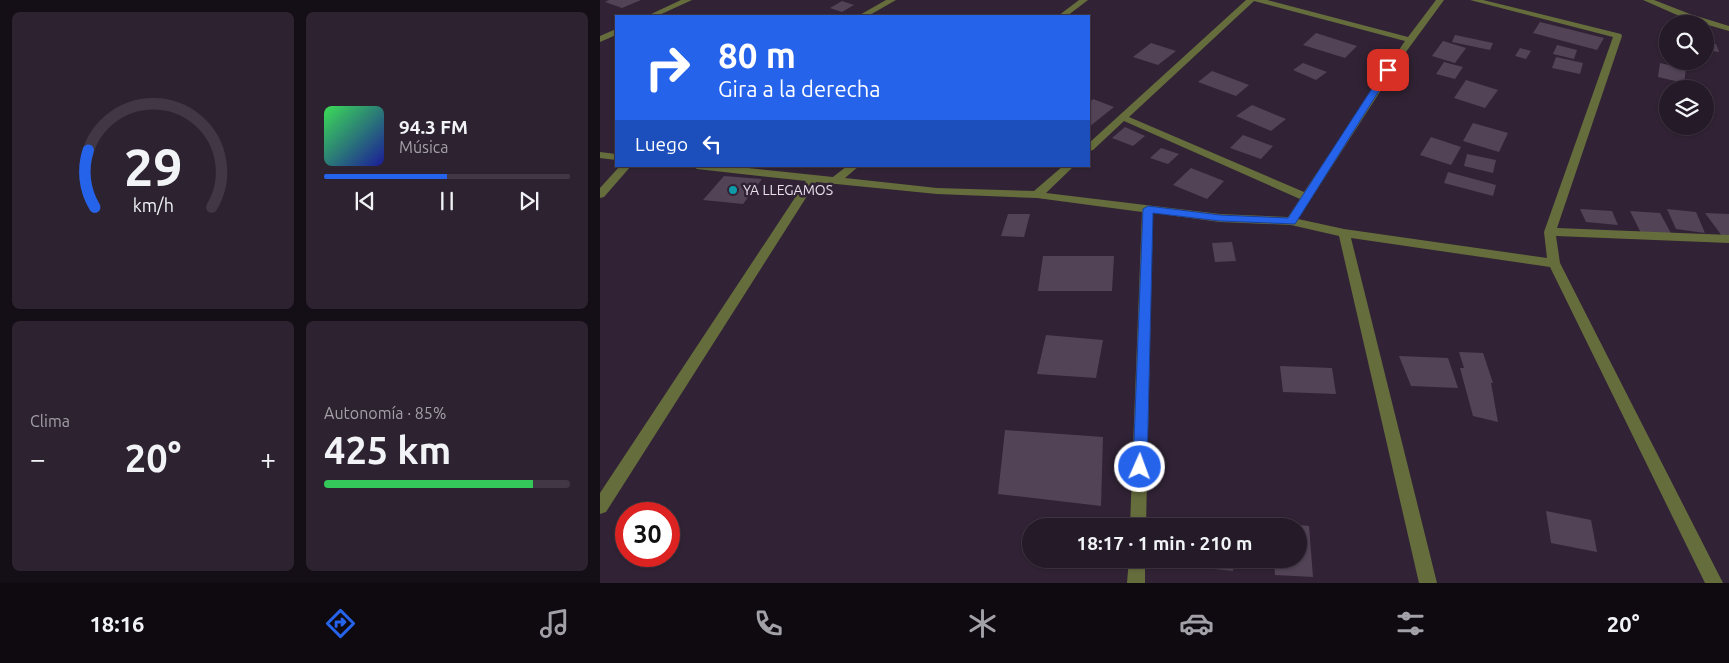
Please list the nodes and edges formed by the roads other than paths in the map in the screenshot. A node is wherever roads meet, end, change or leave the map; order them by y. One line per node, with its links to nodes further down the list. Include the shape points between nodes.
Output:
1 (688, 0): 9 (street)
2 (892, 0): 10 (street)
3 (1084, 0): 11 (street)
4 (1251, 0): 16 (street)
5 (1258, 0): 15 (street)
6 (1440, 0): 15 (street)
7 (1474, 0): 29 (street, via 1618,36)
8 (1647, 0): 12 (street)
9 (653, 15)
10 (864, 15)
11 (1063, 15)
12 (1729, 29)
13 (615, 32): 14 (street)
14 (600, 39)
15 (1411, 40): 26 (street)
16 (1122, 117): 17 (street); 26 (street)
17 (1090, 147)
18 (625, 167): 25 (street)
19 (707, 167): 22 (street)
20 (853, 167): 23 (street)
21 (1068, 167): 24 (street)
22 (813, 178): 23 (street); 33 (street)
23 (834, 181): 24 (street)
24 (1038, 195): 27 (street)
25 (600, 196)
26 (1306, 197): 28 (street)
27 (1148, 209): 28 (street, via 1220,218); 34 (street)
28 (1291, 221): 30 (street)
29 (1550, 232): 31 (street); 32 (street)
30 (1344, 233): 32 (street); 37 (street)
31 (1729, 239)
32 (1554, 263): 38 (street)
33 (600, 507)
34 (1138, 518)
35 (1137, 568): 36 (street)
36 (1136, 583)
37 (1428, 583)
38 (1714, 583)

